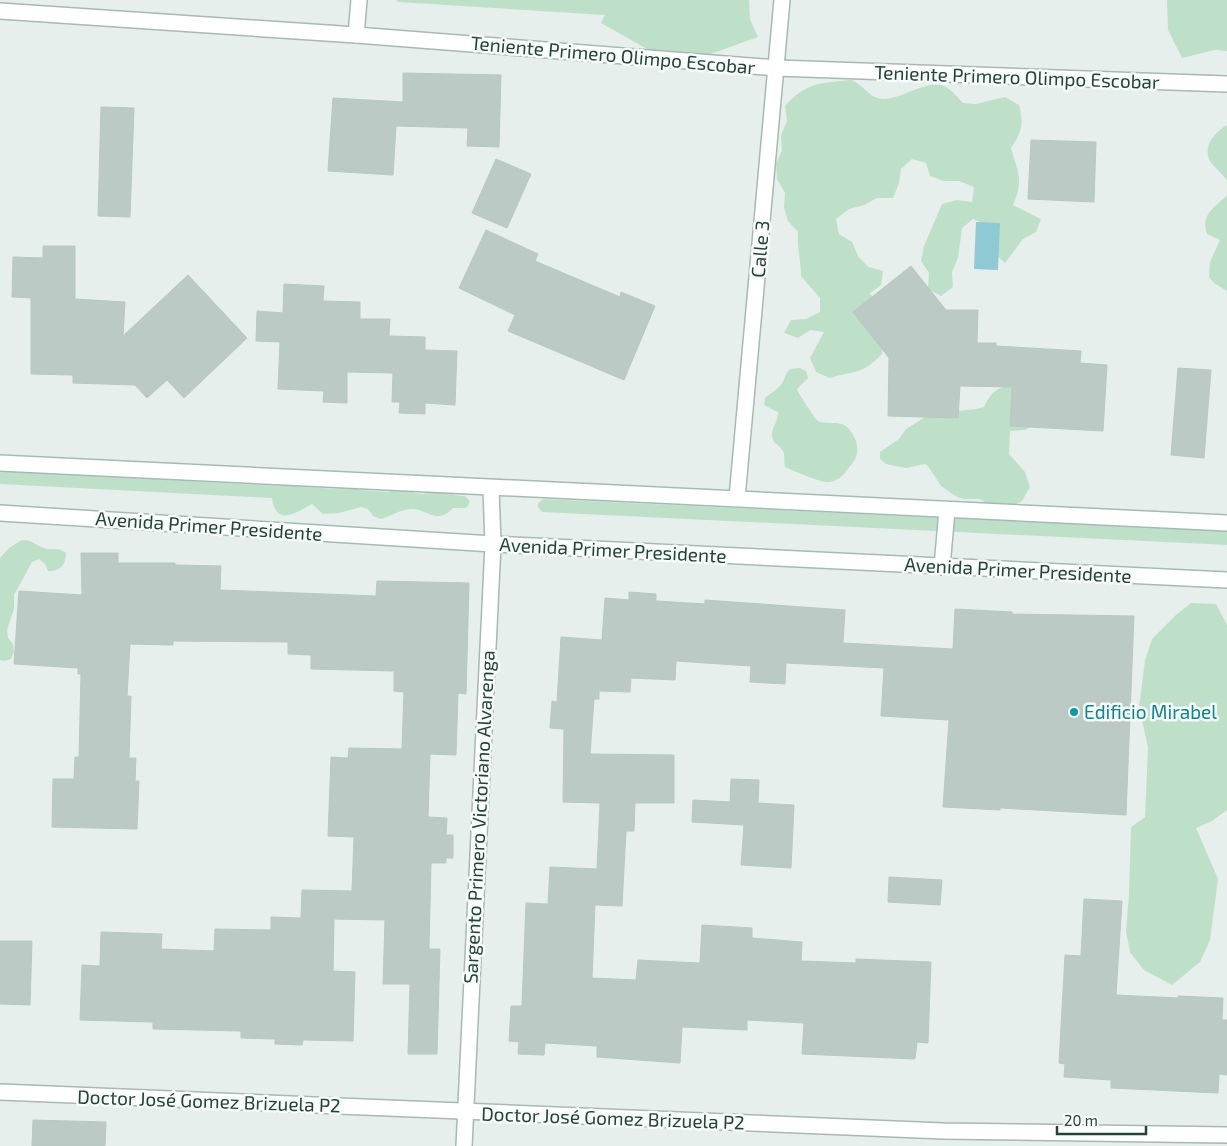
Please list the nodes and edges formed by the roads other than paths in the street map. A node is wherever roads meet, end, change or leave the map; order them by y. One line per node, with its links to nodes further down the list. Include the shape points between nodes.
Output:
1 (359, 0): 4 (street)
2 (782, 0): 5 (street, Calle 3)
3 (0, 11): 4 (street, Teniente Primero Olimpo Escobar)
4 (356, 35): 5 (street, Teniente Primero Olimpo Escobar)
5 (776, 68): 6 (street, Teniente Primero Olimpo Escobar); 9 (street, Calle 3)
6 (1227, 84)
7 (0, 463): 8 (street)
8 (491, 488): 9 (street); 13 (street, Sargento Primero Victoriano Alvarenga)
9 (737, 498): 10 (street)
10 (947, 510): 12 (street); 14 (street)
11 (0, 513): 13 (street, Avenida Primer Presidente)
12 (1227, 523)
13 (493, 544): 14 (street, Avenida Primer Presidente); 17 (street, Sargento Primero Victoriano Alvarenga)
14 (942, 567): 15 (street, Avenida Primer Presidente)
15 (1227, 580)
16 (0, 1092): 17 (street, Doctor José Gomez Brizuela P2)
17 (465, 1112): 19 (street, Doctor José Gomez Brizuela P2); 20 (street, Sargento Primero Victoriano Alvarenga)
18 (1227, 1135): 19 (street, Doctor José Gomez Brizuela P2)
19 (943, 1139)
20 (464, 1146)

